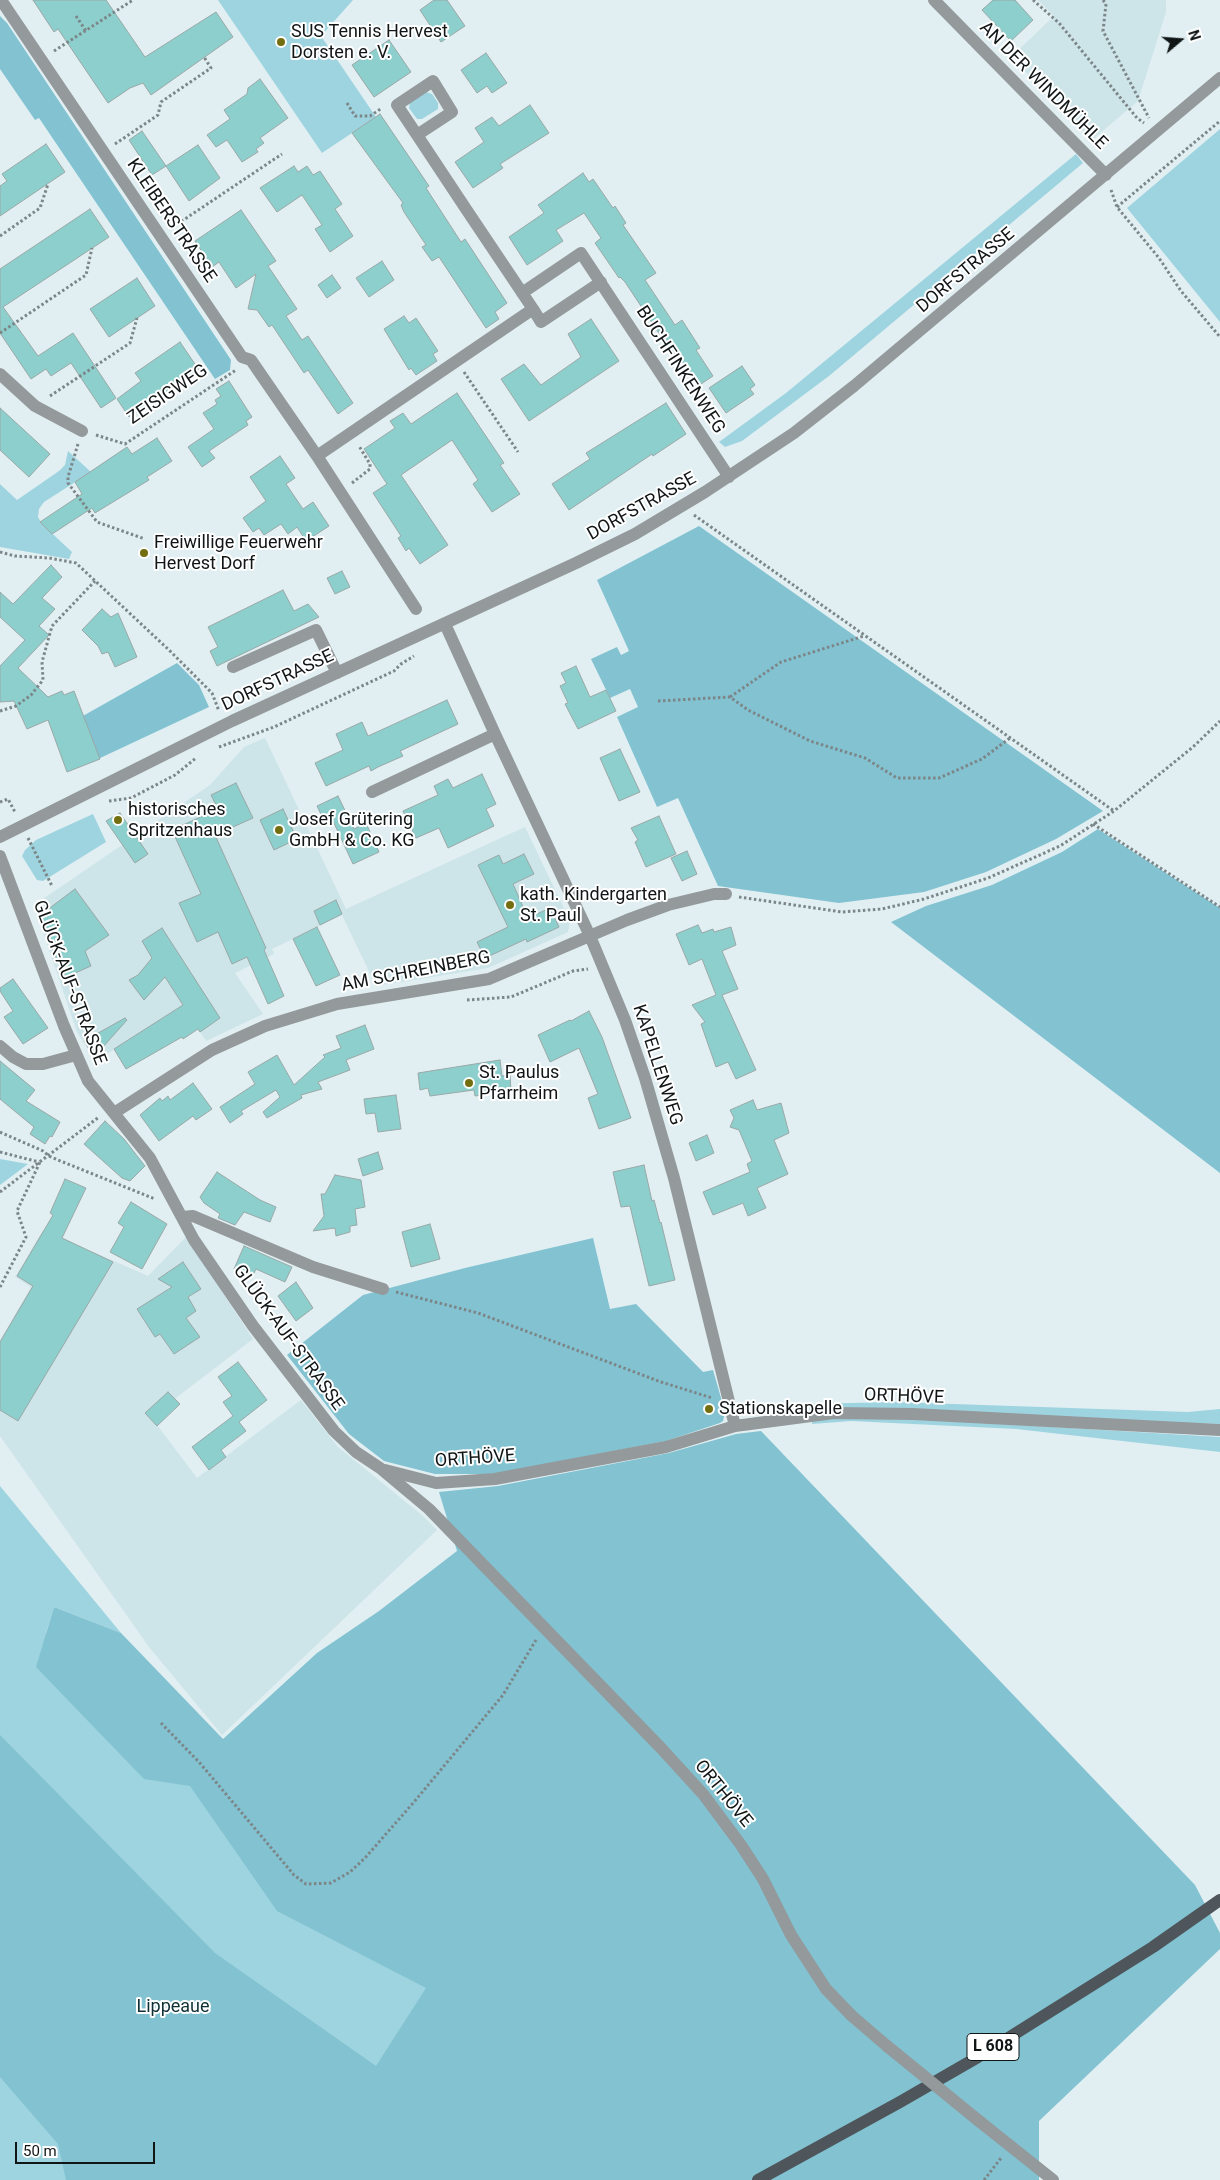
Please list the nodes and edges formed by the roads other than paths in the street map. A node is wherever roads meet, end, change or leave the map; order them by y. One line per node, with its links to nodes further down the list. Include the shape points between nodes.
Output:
1 (1, 0): 11 (street, KLEIBERSTRASSE, via 242,357 251,360)
2 (934, 0): 5 (street, AN DER WINDMÜHLE)
3 (1220, 78): 5 (street, DORFSTRASSE)
4 (417, 135): 4 (street, via 452,112 433,81 397,104); 7 (street)
5 (1106, 175): 12 (street, DORFSTRASSE, via 854,386 794,433)
6 (601, 282): 7 (street, BUCHFINKENWEG, via 581,253); 8 (street, via 541,322); 12 (street, BUCHFINKENWEG)
7 (522, 293): 8 (street)
8 (533, 309): 11 (street)
9 (0, 374): 10 (street, via 35,406)
10 (82, 431)
11 (317, 456): 13 (street, KLEIBERSTRASSE)
12 (729, 477): 14 (street, DORFSTRASSE, via 602,551)
13 (416, 608)
14 (445, 624): 16 (street, DORFSTRASSE); 17 (street, KAPELLENWEG)
15 (233, 667): 16 (street, via 316,630)
16 (337, 673): 19 (street, DORFSTRASSE)
17 (495, 734): 18 (street); 22 (street, KAPELLENWEG)
18 (372, 792)
19 (0, 837)
20 (0, 856): 24 (street, GLÜCK-AUF-STRASSE)
21 (726, 894): 22 (street, AM SCHREINBERG, via 705,895 668,904)
22 (590, 936): 25 (street, AM SCHREINBERG, via 490,978 337,1004 265,1026 212,1050); 28 (street, KAPELLENWEG, via 646,1078)
23 (0, 1046): 24 (street, via 26,1064 43,1064)
24 (76, 1055): 25 (street, GLÜCK-AUF-STRASSE, via 88,1081)
25 (111, 1110): 26 (street, GLÜCK-AUF-STRASSE, via 150,1158)
26 (182, 1217): 27 (street, GLÜCK-AUF-STRASSE, via 193,1216 314,1267); 30 (street, GLÜCK-AUF-STRASSE, via 253,1326 334,1431 356,1452)
27 (383, 1289)
28 (735, 1426): 29 (street, ORTHÖVE, via 808,1415 860,1413); 30 (street, ORTHÖVE, via 666,1447 495,1479 436,1483)
29 (1220, 1430)
30 (380, 1468): 33 (street, ORTHÖVE, bridge, via 429,1509 703,1794 741,1844 795,1942 826,1989 886,2046)
31 (1220, 1900): 32 (main road, L 608, via 1153,1947 978,2057)
32 (758, 2180)
33 (1053, 2180)

